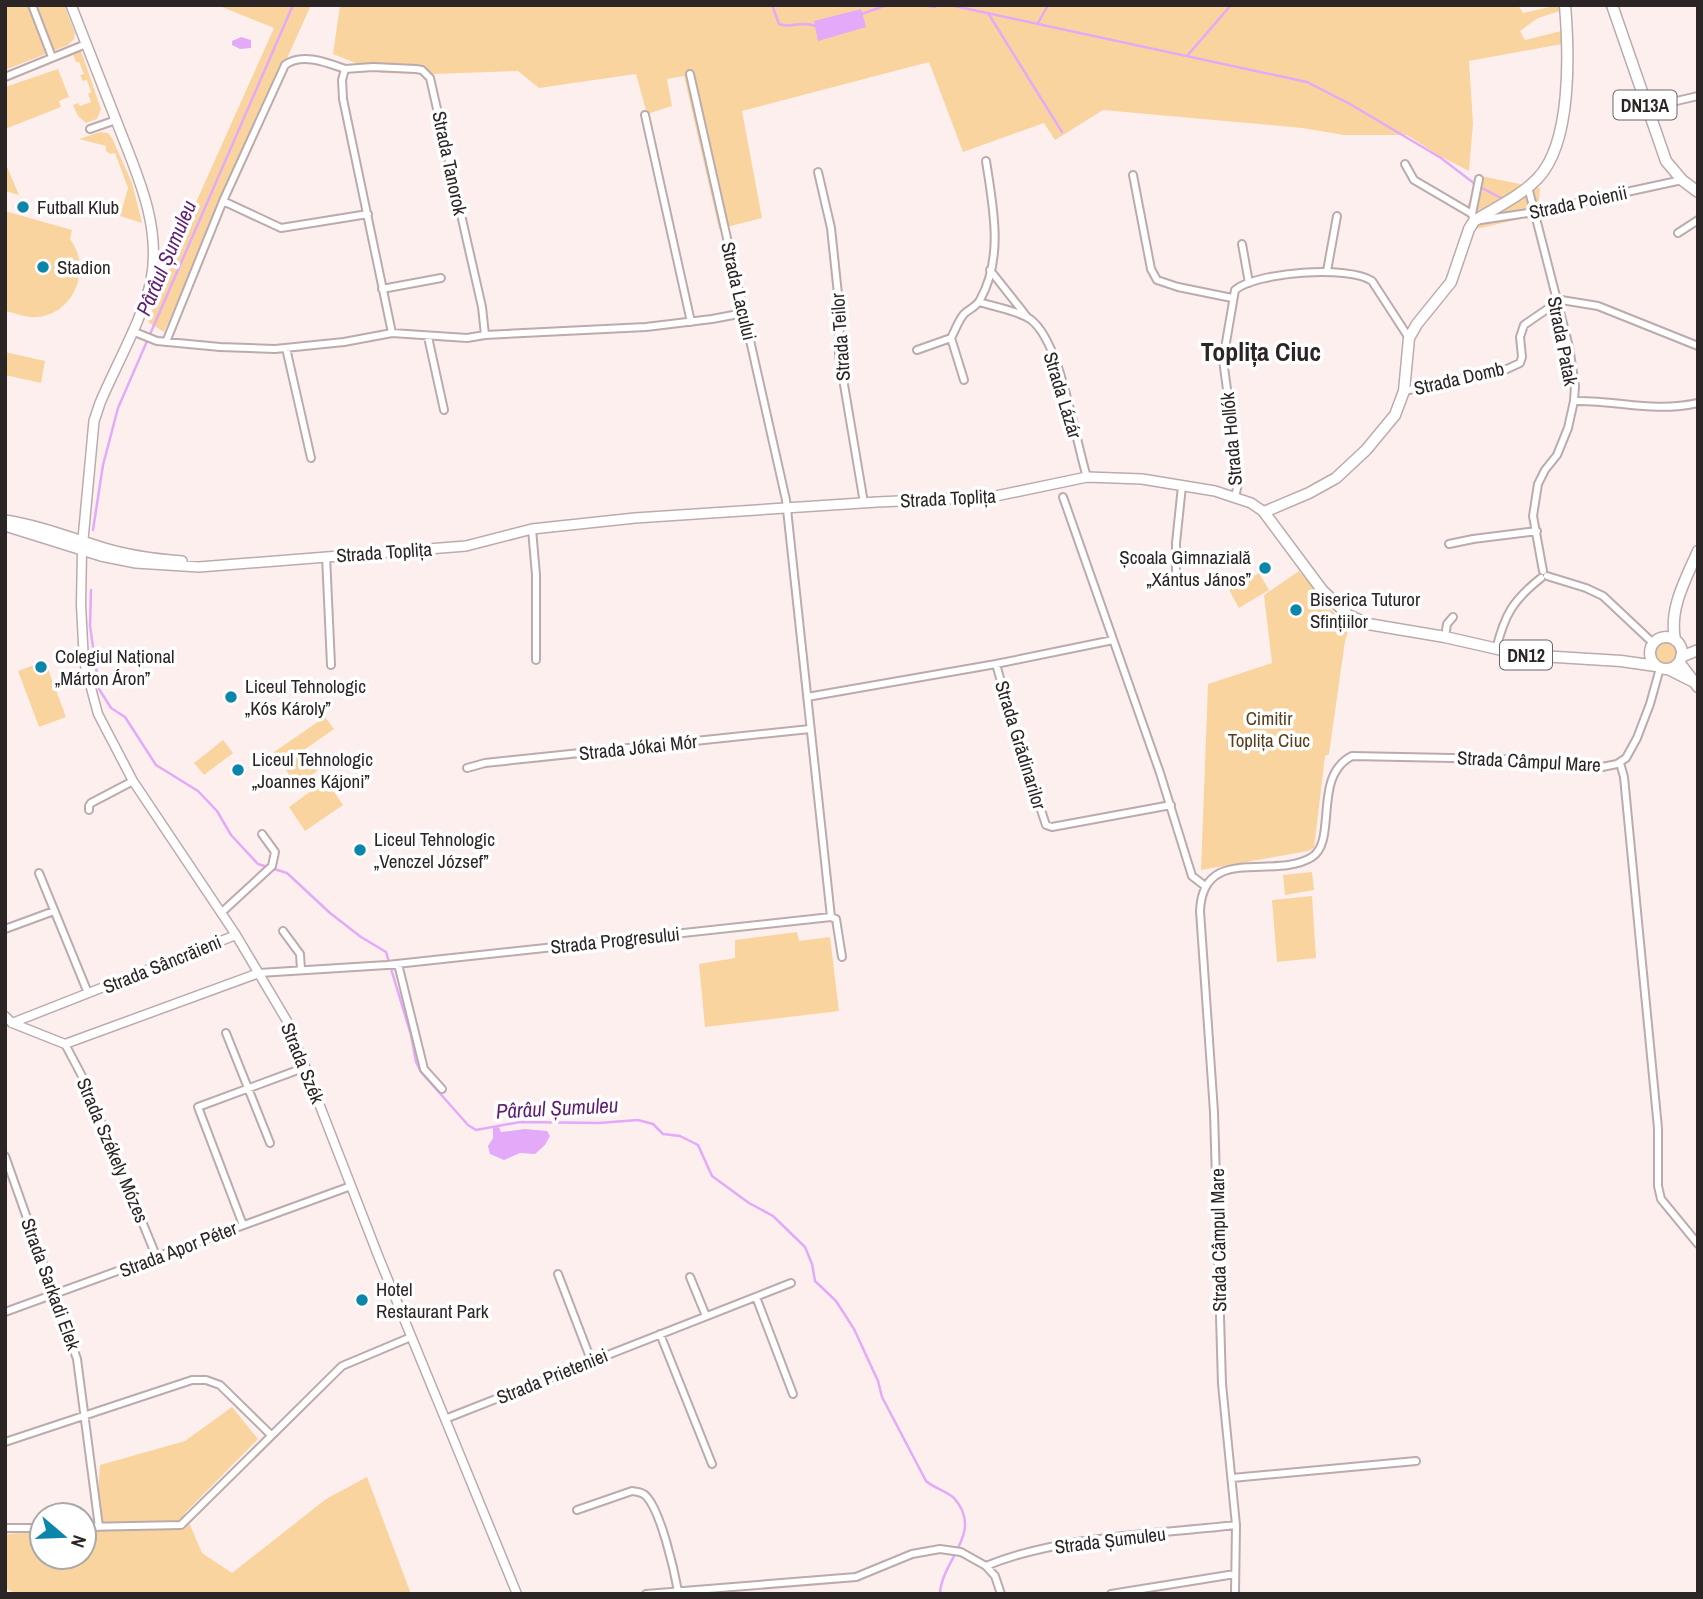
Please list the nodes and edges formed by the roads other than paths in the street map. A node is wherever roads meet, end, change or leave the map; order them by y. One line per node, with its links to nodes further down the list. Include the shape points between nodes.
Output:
1 (32, 5): 6 (street)
2 (71, 5): 5 (main road)
3 (1565, 5): 21 (main road, via 1562,130 1549,163)
4 (1614, 6): 11 (main road, DN13A)
5 (86, 44): 6 (street); 13 (main road)
6 (52, 57): 9 (street)
7 (345, 69): 23 (street, Strada Tanorok, via 306,58 285,65); 25 (street, via 343,99); 44 (street, Strada Tanorok, via 416,69 430,78)
8 (691, 75): 39 (street, Strada Lacului)
9 (5, 77)
10 (1698, 96): 11 (street)
11 (1646, 108): 20 (main road, DN13A, via 1666,161)
12 (645, 115): 41 (street)
13 (116, 120): 14 (street); 42 (main road, via 154,238 151,282)
14 (90, 129)
15 (986, 162): 31 (street, via 995,246)
16 (1405, 164): 27 (street, via 1414,180)
17 (818, 172): 62 (street, Strada Teilor, via 840,313 838,355)
18 (1133, 175): 36 (street, via 1151,269 1157,279)
19 (1479, 179): 27 (street)
20 (1682, 180): 22 (main road, DN13A); 24 (street, Strada Poienii)
21 (1528, 187): 24 (street, Strada Patak); 27 (main road)
22 (1698, 192)
23 (223, 201): 25 (street, via 281,228); 48 (street, Strada Tanorok)
24 (1534, 212): 27 (street, Strada Poienii); 37 (street, Strada Patak)
25 (368, 214): 35 (street)
26 (1337, 216): 32 (street)
27 (1473, 217): 47 (main road, via 1451,282)
28 (1698, 219): 29 (street)
29 (1678, 233)
30 (1242, 244): 34 (street)
31 (990, 270): 38 (street); 40 (street, Strada Lázár)
32 (1327, 271): 34 (street); 47 (street, via 1372,281)
33 (441, 278): 35 (street)
34 (1249, 283): 36 (street, via 1235,290)
35 (382, 289): 43 (street)
36 (1232, 298): 61 (street, Strada Hollók, via 1223,360 1236,454)
37 (1556, 301): 49 (street, via 1598,306); 53 (street, Strada Domb, via 1524,325 1522,357 1516,365); 54 (street, Strada Patak, via 1569,347)
38 (979, 302): 40 (street); 46 (street, via 964,315)
39 (744, 313): 41 (street); 63 (street, Strada Lacului)
40 (1028, 318): 58 (street, Strada Lázár, via 1041,332 1057,366)
41 (691, 322): 44 (street)
42 (132, 331): 48 (street); 70 (main road, via 94,421)
43 (392, 333): 45 (street); 50 (street)
44 (485, 335): 45 (street)
45 (428, 337): 56 (street)
46 (951, 338): 51 (street); 52 (street)
47 (1409, 338): 53 (main road)
48 (166, 342): 50 (street)
49 (1698, 346)
50 (286, 348): 57 (street)
51 (917, 350)
52 (964, 380)
53 (1404, 391): 64 (main road, via 1395,415 1346,470 1323,486)
54 (1574, 401): 55 (street, via 1659,408); 68 (street, Strada Patak, via 1561,446 1538,484 1533,516)
55 (1698, 403)
56 (444, 410)
57 (311, 458)
58 (1087, 477): 59 (main road, Strada Toplița / DN12); 62 (main road, Strada Toplița / DN12, via 991,498)
59 (1182, 486): 61 (main road, Strada Toplița / DN12); 73 (street)
60 (1063, 497): 77 (street)
61 (1235, 497): 64 (main road, Strada Toplița / DN12)
62 (864, 503): 63 (main road, Strada Toplița / DN12)
63 (787, 508): 67 (main road, Strada Toplița / DN12); 88 (street)
64 (1265, 512): 76 (main road, Strada Toplița / DN12, via 1322,590 1348,615 1377,626)
65 (5, 520): 70 (main road, DN12, via 29,524)
66 (5, 526): 70 (main road, DN12)
67 (532, 529): 72 (main road, Strada Toplița / DN12, via 466,546); 82 (street)
68 (1537, 531): 69 (street); 74 (street, Strada Patak)
69 (1448, 544)
70 (83, 545): 72 (main road, Strada Toplița / DN12, via 97,555 136,563 191,567); 92 (street, Strada Szék, via 81,627 88,685 107,735)
71 (1698, 551): 81 (main road, via 1675,605 1672,625)
72 (326, 556): 85 (street)
73 (1177, 573)
74 (1544, 575): 78 (street, via 1602,596); 79 (street, via 1511,607)
75 (1453, 617): 76 (street)
76 (1445, 637): 79 (main road, Strada Toplița / DN12)
77 (1113, 640): 84 (street, Strada Grădinarilor); 93 (street)
78 (1652, 648): 81 (main road, DN12, via 1666,637); 83 (main road, Strada Toplița / DN12, via 1638,658); 86 (main road, via 1653,662)
79 (1496, 649): 83 (main road, Strada Toplița / DN12)
80 (1698, 649): 81 (main road, DN12)
81 (1679, 652): 86 (main road, DN12); 87 (main road)
82 (536, 660)
83 (1621, 661): 86 (main road, Strada Toplița / DN12)
84 (996, 664): 88 (street, Strada Grădinarilor); 93 (street, Strada Grădinarilor, via 1046,825)
85 (331, 665)
86 (1661, 668): 87 (main road, Strada Toplița); 90 (street, Strada Câmpul Mare, via 1637,738)
87 (1695, 684)
88 (807, 697): 89 (street)
89 (810, 729): 91 (street, Strada Jókai Mór); 100 (street)
90 (1620, 762): 97 (street, Strada Câmpul Mare, via 1602,767 1501,759 1352,756 1332,778 1318,853 1296,863 1226,870); 119 (street, via 1658,1128 1658,1186 1661,1199)
91 (467, 768)
92 (133, 780): 94 (street, via 91,803); 99 (street, Strada Szék)
93 (1171, 805): 97 (street, via 1192,876)
94 (89, 810)
95 (262, 834): 99 (street, via 275,852 272,866)
96 (39, 873): 98 (street, Strada Sâncrăieni)
97 (1205, 886): 138 (street, Strada Câmpul Mare, via 1200,911 1214,1112 1223,1384)
98 (54, 911): 101 (street); 108 (street, Strada Sâncrăieni)
99 (221, 913): 103 (street, Strada Szék)
100 (831, 917): 104 (street, via 836,919); 105 (street, Strada Progresului)
101 (5, 929)
102 (283, 931): 106 (street, via 300,954)
103 (236, 935): 107 (street, Strada Szék); 108 (street, Strada Sâncrăieni)
104 (842, 957)
105 (393, 964): 106 (street, Strada Progresului); 114 (street, via 424,1069)
106 (301, 970): 107 (street, Strada Progresului)
107 (259, 973): 111 (street); 112 (street, Strada Szék, via 287,1021)
108 (88, 993): 109 (street, Strada Sâncrăieni)
109 (8, 1021): 111 (street)
110 (226, 1033): 113 (street)
111 (65, 1044): 120 (street, Strada Székely Mózes)
112 (306, 1067): 113 (street); 117 (street, Strada Szék)
113 (248, 1088): 115 (street); 118 (street, via 198,1107)
114 (442, 1089)
115 (270, 1143)
116 (5, 1156): 124 (street, Strada Sarkadi Elek)
117 (351, 1186): 118 (street, Strada Apor Péter); 129 (street, Strada Szék)
118 (243, 1224): 120 (street, Strada Apor Péter)
119 (1698, 1244)
120 (158, 1258): 124 (street, Strada Apor Péter)
121 (558, 1274): 130 (street)
122 (690, 1276): 127 (street)
123 (792, 1283): 125 (street, Strada Prieteniei)
124 (55, 1295): 126 (street, Strada Apor Péter); 132 (street, Strada Sarkadi Elek, via 77,1359)
125 (756, 1297): 127 (street, Strada Prieteniei); 131 (street)
126 (5, 1312)
127 (706, 1316): 128 (street, Strada Prieteniei)
128 (660, 1334): 130 (street, Strada Prieteniei); 137 (street)
129 (411, 1338): 133 (street, Strada Szék); 134 (street, via 342,1366)
130 (591, 1360): 133 (street, Strada Prieteniei)
131 (793, 1394)
132 (85, 1414): 134 (street, via 178,1382 205,1380 220,1385); 135 (street); 141 (street, Strada Sarkadi Elek)
133 (445, 1419): 147 (street, Strada Szék)
134 (271, 1435): 141 (street, via 181,1525)
135 (5, 1442)
136 (1416, 1461): 138 (street)
137 (712, 1464)
138 (1232, 1478): 140 (street, Strada Câmpul Mare)
139 (577, 1510): 146 (street, via 632,1491 642,1492 654,1508)
140 (1236, 1525): 144 (street, Strada Șumuleu, via 1079,1542 1010,1556); 145 (street, Strada Câmpul Mare)
141 (99, 1527)
142 (5, 1528): 143 (street)
143 (28, 1528)
144 (986, 1566): 146 (street, via 961,1552 940,1549 912,1554 856,1577); 149 (street)
145 (1235, 1574): 150 (street); 151 (street, Strada Câmpul Mare)
146 (678, 1591): 148 (street)
147 (517, 1594)
148 (646, 1594)
149 (1001, 1594)
150 (1111, 1594)
151 (1235, 1594)

